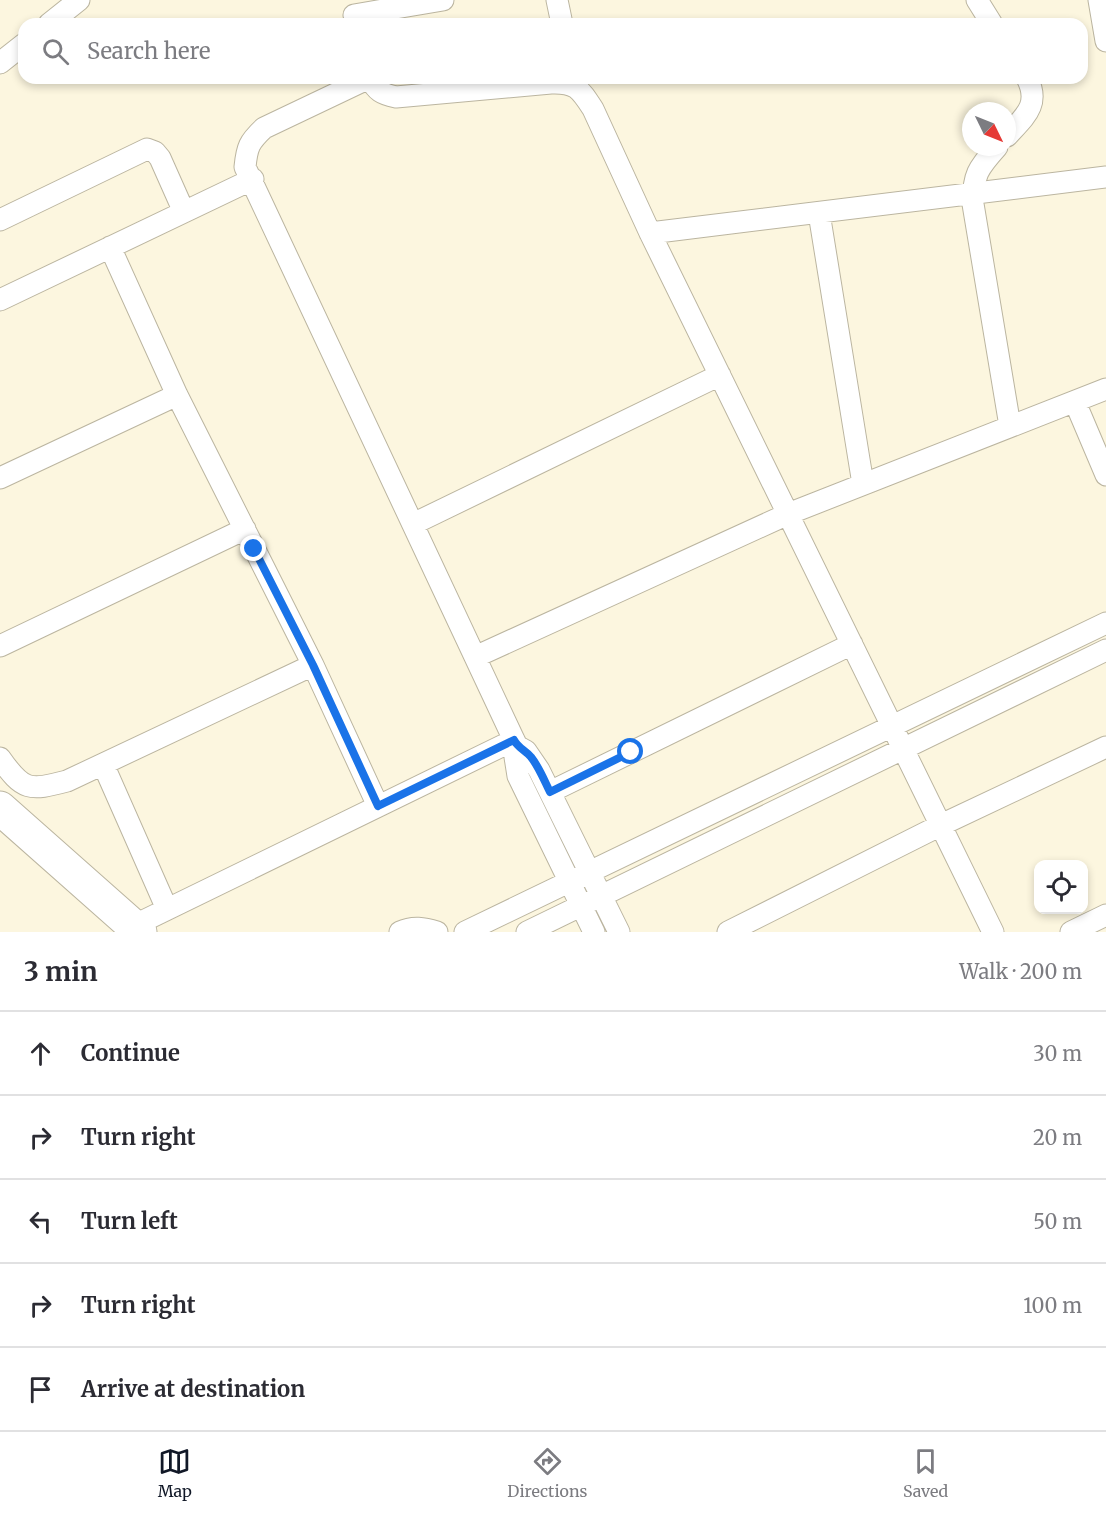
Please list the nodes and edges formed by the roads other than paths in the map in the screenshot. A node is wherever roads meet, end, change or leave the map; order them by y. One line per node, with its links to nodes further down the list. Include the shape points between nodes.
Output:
1 (79, 0): 7 (street)
2 (443, 0): 6 (street)
3 (557, 0): 8 (street)
4 (977, 0): 9 (street)
5 (1099, 0): 10 (street)
6 (354, 13)
7 (56, 18)
8 (561, 18)
9 (988, 18)
10 (1106, 41)
11 (18, 49): 12 (street)
12 (0, 63)
13 (357, 84): 21 (street, via 279,119 257,134 251,140 245,168)
14 (373, 84): 15 (street, via 375,89 396,97)
15 (540, 84)
16 (575, 84): 26 (street, via 593,109)
17 (1029, 84): 18 (street, via 1033,103)
18 (1016, 126)
19 (990, 156): 22 (street, via 978,172)
20 (1106, 177): 22 (street)
21 (253, 179): 23 (street); 38 (street)
22 (973, 194): 24 (street); 33 (street)
23 (184, 212): 25 (street, via 160,158 147,149); 27 (street)
24 (819, 213): 26 (street); 36 (street)
25 (0, 220)
26 (650, 233): 29 (street)
27 (110, 247): 28 (street); 31 (street)
28 (0, 300)
29 (720, 375): 37 (street); 38 (street)
30 (1106, 389): 32 (street)
31 (177, 395): 35 (street); 39 (street)
32 (1075, 402): 33 (street); 34 (street)
33 (1010, 426): 36 (street)
34 (1106, 475)
35 (0, 478)
36 (863, 484): 37 (street)
37 (788, 514): 41 (street); 44 (street)
38 (413, 524): 44 (street)
39 (245, 529): 42 (street); 45 (street)
40 (1106, 623): 46 (street)
41 (852, 644): 46 (street); 52 (street)
42 (0, 646)
43 (1106, 650): 49 (street)
44 (475, 657): 47 (street)
45 (313, 665): 51 (street); 53 (street)
46 (893, 727): 49 (street); 56 (street)
47 (515, 743): 52 (street, via 533,760); 53 (street); 57 (street, via 518,776)
48 (1106, 747): 55 (street)
49 (904, 749): 55 (street); 58 (street)
50 (0, 758): 51 (street, via 11,774 32,788 67,781)
51 (103, 764): 60 (street)
52 (550, 792): 56 (street)
53 (378, 806): 60 (street)
54 (0, 808): 62 (main road)
55 (941, 825): 69 (street); 70 (street)
56 (591, 873): 57 (street); 58 (street)
57 (569, 882): 59 (street); 65 (street)
58 (600, 895): 59 (street); 68 (street)
59 (580, 905): 66 (street); 67 (street)
60 (166, 909): 62 (street)
61 (1106, 915): 71 (street)
62 (137, 929)
63 (400, 932): 64 (street, via 422,928)
64 (436, 932)
65 (465, 932)
66 (526, 932)
67 (594, 932)
68 (619, 932)
69 (728, 932)
70 (993, 932)
71 (1071, 932)

